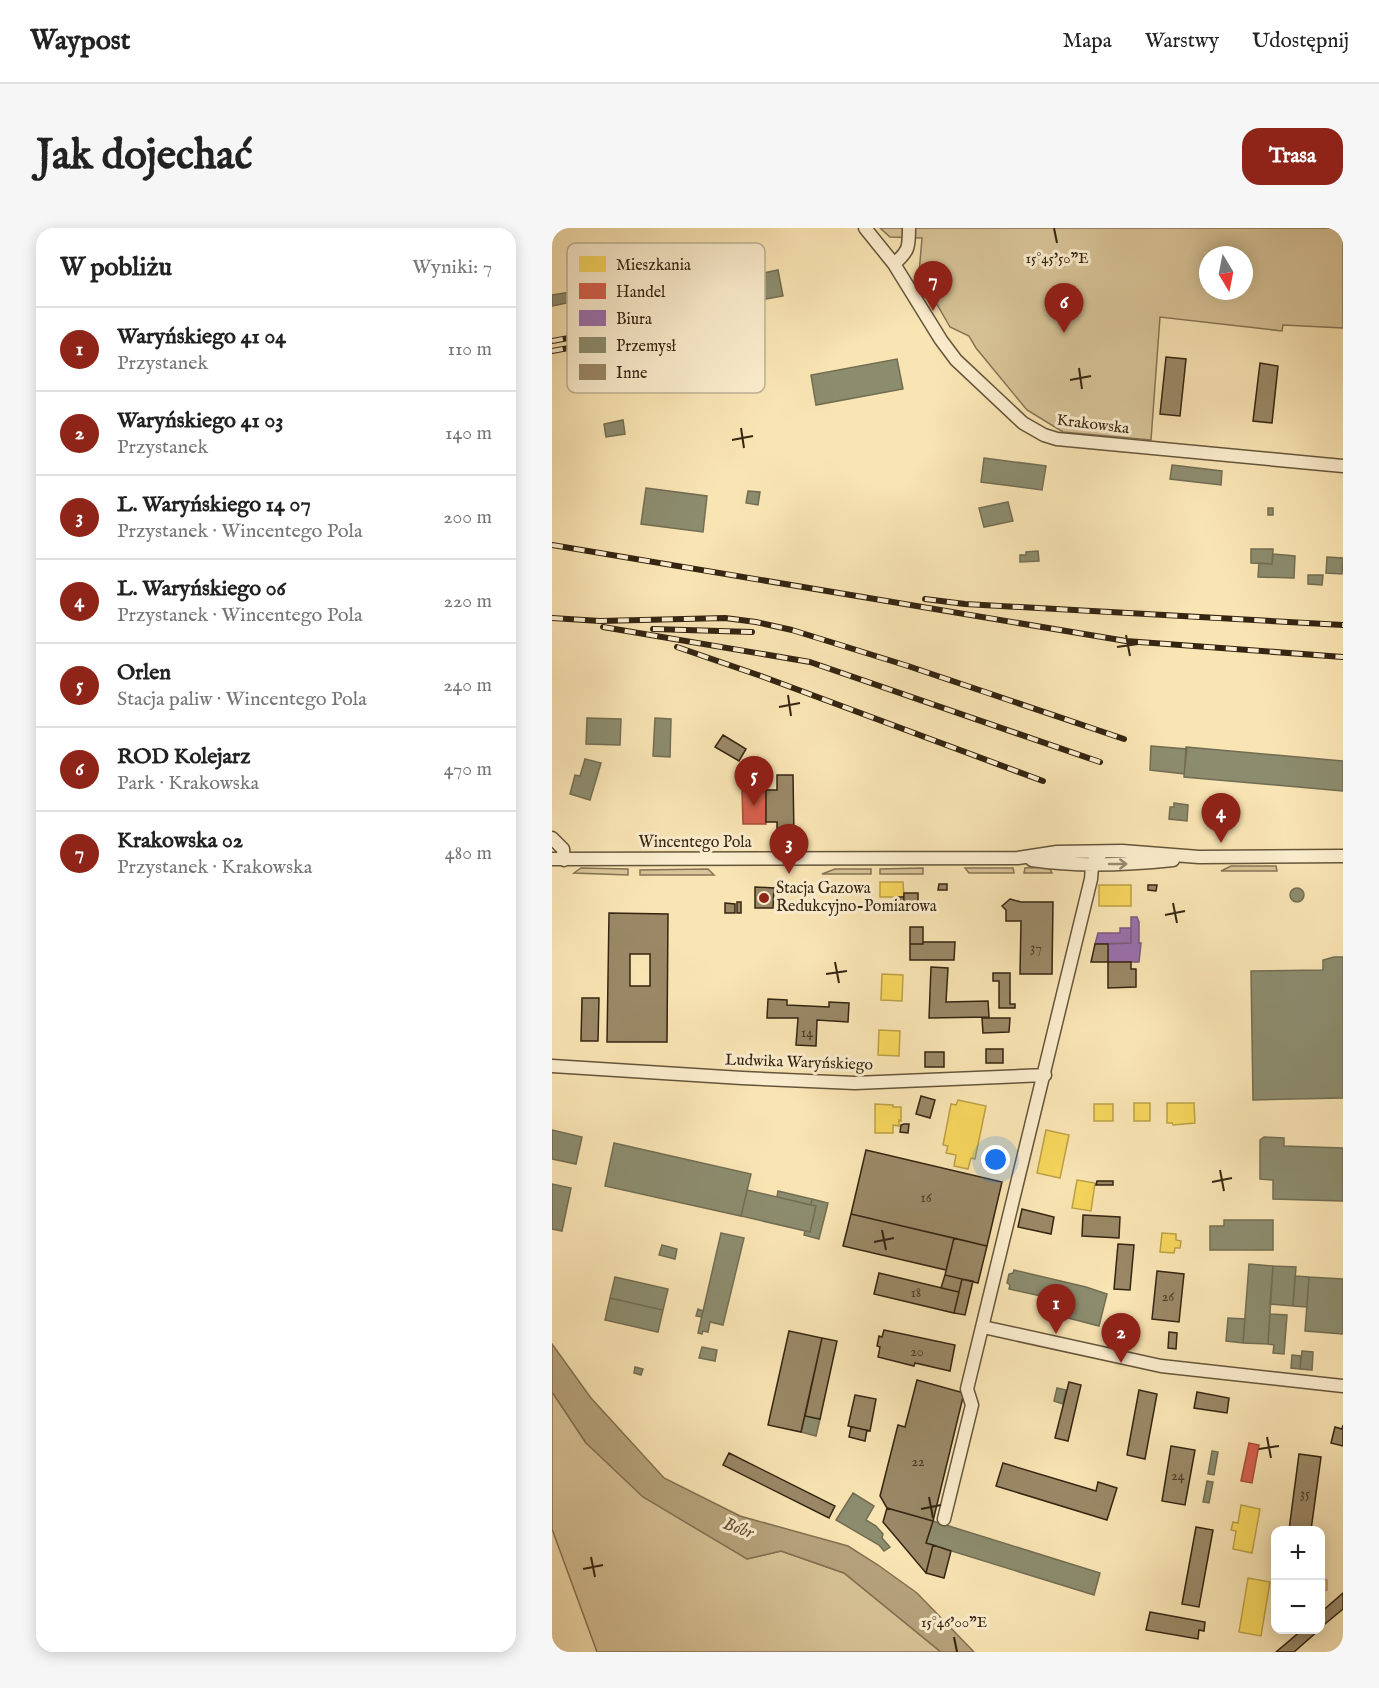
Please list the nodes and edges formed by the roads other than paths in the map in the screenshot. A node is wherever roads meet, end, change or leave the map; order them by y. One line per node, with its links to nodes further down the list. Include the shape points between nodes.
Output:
1 (865, 228): 3 (street, Krakowska)
2 (909, 228): 3 (street, via 908,249)
3 (894, 264): 4 (street, Krakowska, via 956,360 1012,413 1044,435)
4 (1343, 466)
5 (552, 838): 10 (street, via 563,849)
6 (1103, 852): 8 (street, Wincentego Pola); 9 (street, Wincentego Pola, via 1057,852); 11 (street)
7 (1343, 856): 8 (street, Wincentego Pola)
8 (1199, 857): 11 (street, Wincentego Pola, one-way to 8)
9 (1018, 858): 10 (street, Wincentego Pola); 11 (street, Wincentego Pola)
10 (558, 860)
11 (1092, 864): 13 (street)
12 (552, 1066): 13 (street, Ludwika Waryńskiego, via 855,1083)
13 (1045, 1075): 14 (street)
14 (983, 1327): 15 (street, via 1161,1366); 16 (street, via 967,1389 972,1405)
15 (1343, 1386)
16 (944, 1519)

